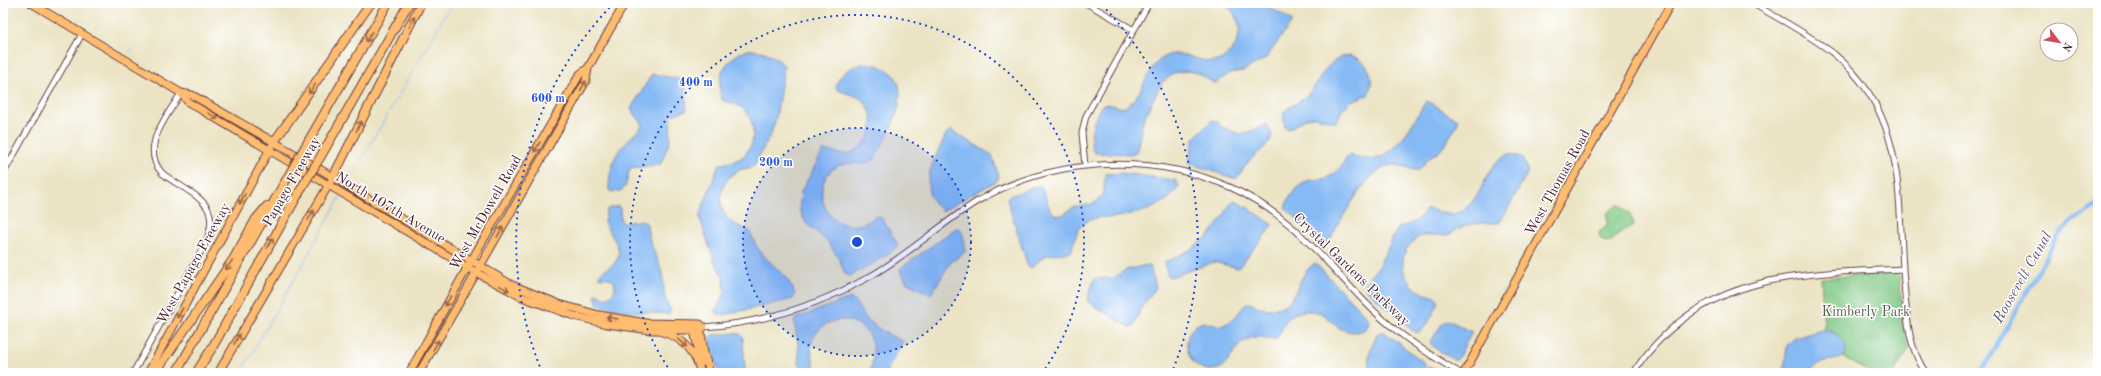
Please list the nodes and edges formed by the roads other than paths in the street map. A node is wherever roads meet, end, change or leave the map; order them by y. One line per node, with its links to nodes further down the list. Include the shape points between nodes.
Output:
1 (31, 3): 12 (main road, North 107th Avenue)
2 (371, 3): 15 (highway, one-way to 15)
3 (388, 3): 21 (highway, Papago Freeway, one-way to 21, bridge)
4 (409, 3): 36 (highway, Papago Freeway, one-way to 4, bridge)
5 (421, 3): 19 (highway, one-way to 5)
6 (625, 3): 13 (main road, West McDowell Road)
7 (1086, 3): 11 (street)
8 (1149, 3): 11 (street)
9 (1671, 3): 43 (main road, West Thomas Road)
10 (1752, 3): 27 (street, via 1834,55 1859,80 1878,108 1890,137 1897,168)
11 (1134, 30): 17 (street, via 1086,116 1082,133)
12 (82, 34): 14 (main road, North 107th Avenue); 18 (street)
13 (588, 68): 26 (main road, West McDowell Road, one-way to 26, via 580,74); 28 (main road, West McDowell Road, one-way to 13, via 586,81)
14 (181, 93): 15 (main road, North 107th Avenue, via 192,95); 16 (main road, North 107th Avenue, one-way to 16, via 188,102); 32 (street, via 157,134 153,156 162,174 197,195 205,204 210,214 210,230)
15 (274, 142): 16 (main road, West Papago Freeway); 19 (main road, North 107th Avenue)
16 (270, 150): 20 (main road, North 107th Avenue); 33 (main road, West Papago Freeway, one-way to 33)
17 (1085, 166): 30 (street, Crystal Gardens Parkway, via 1039,175 995,192 954,217 871,276 826,298 781,314 729,325); 42 (street, Crystal Gardens Parkway, via 1129,164 1185,172 1232,188 1257,201 1291,225 1313,245 1364,301 1400,333)
18 (3, 174)
19 (333, 177): 20 (main road); 23 (main road, North 107th Avenue)
20 (328, 185): 22 (main road, North 107th Avenue); 37 (main road, one-way to 20)
21 (282, 187): 34 (highway, one-way to 34, via 256,219 234,258); 35 (highway, Papago Freeway)
22 (368, 207): 23 (main road, via 372,206 402,223); 24 (main road, North 107th Avenue)
23 (408, 222): 25 (main road, North 107th Avenue)
24 (404, 229): 25 (main road, via 409,228); 26 (main road, North 107th Avenue)
25 (431, 237): 26 (main road, North 107th Avenue)
26 (469, 264): 28 (main road, North 107th Avenue); 38 (main road, West McDowell Road, one-way to 38)
27 (1903, 269): 44 (street, via 1786,277 1727,292 1702,306 1674,327 1651,349); 45 (street, via 1910,338)
28 (479, 270): 29 (main road, North 107th Avenue, via 509,291 549,307 591,320); 39 (main road, West McDowell Road, one-way to 28)
29 (634, 325): 30 (main road, North 107th Avenue); 31 (main road, North 107th Avenue)
30 (698, 327): 31 (main road, North 107th Avenue); 40 (main road); 41 (main road)
31 (650, 330): 40 (main road, one-way to 40, via 671,335 686,345)
32 (133, 373)
33 (148, 373)
34 (155, 373)
35 (176, 373)
36 (196, 373)
37 (218, 373)
38 (409, 373)
39 (419, 373)
40 (703, 373)
41 (710, 373)
42 (1460, 373)
43 (1464, 373)
44 (1634, 373)
45 (1926, 373)

